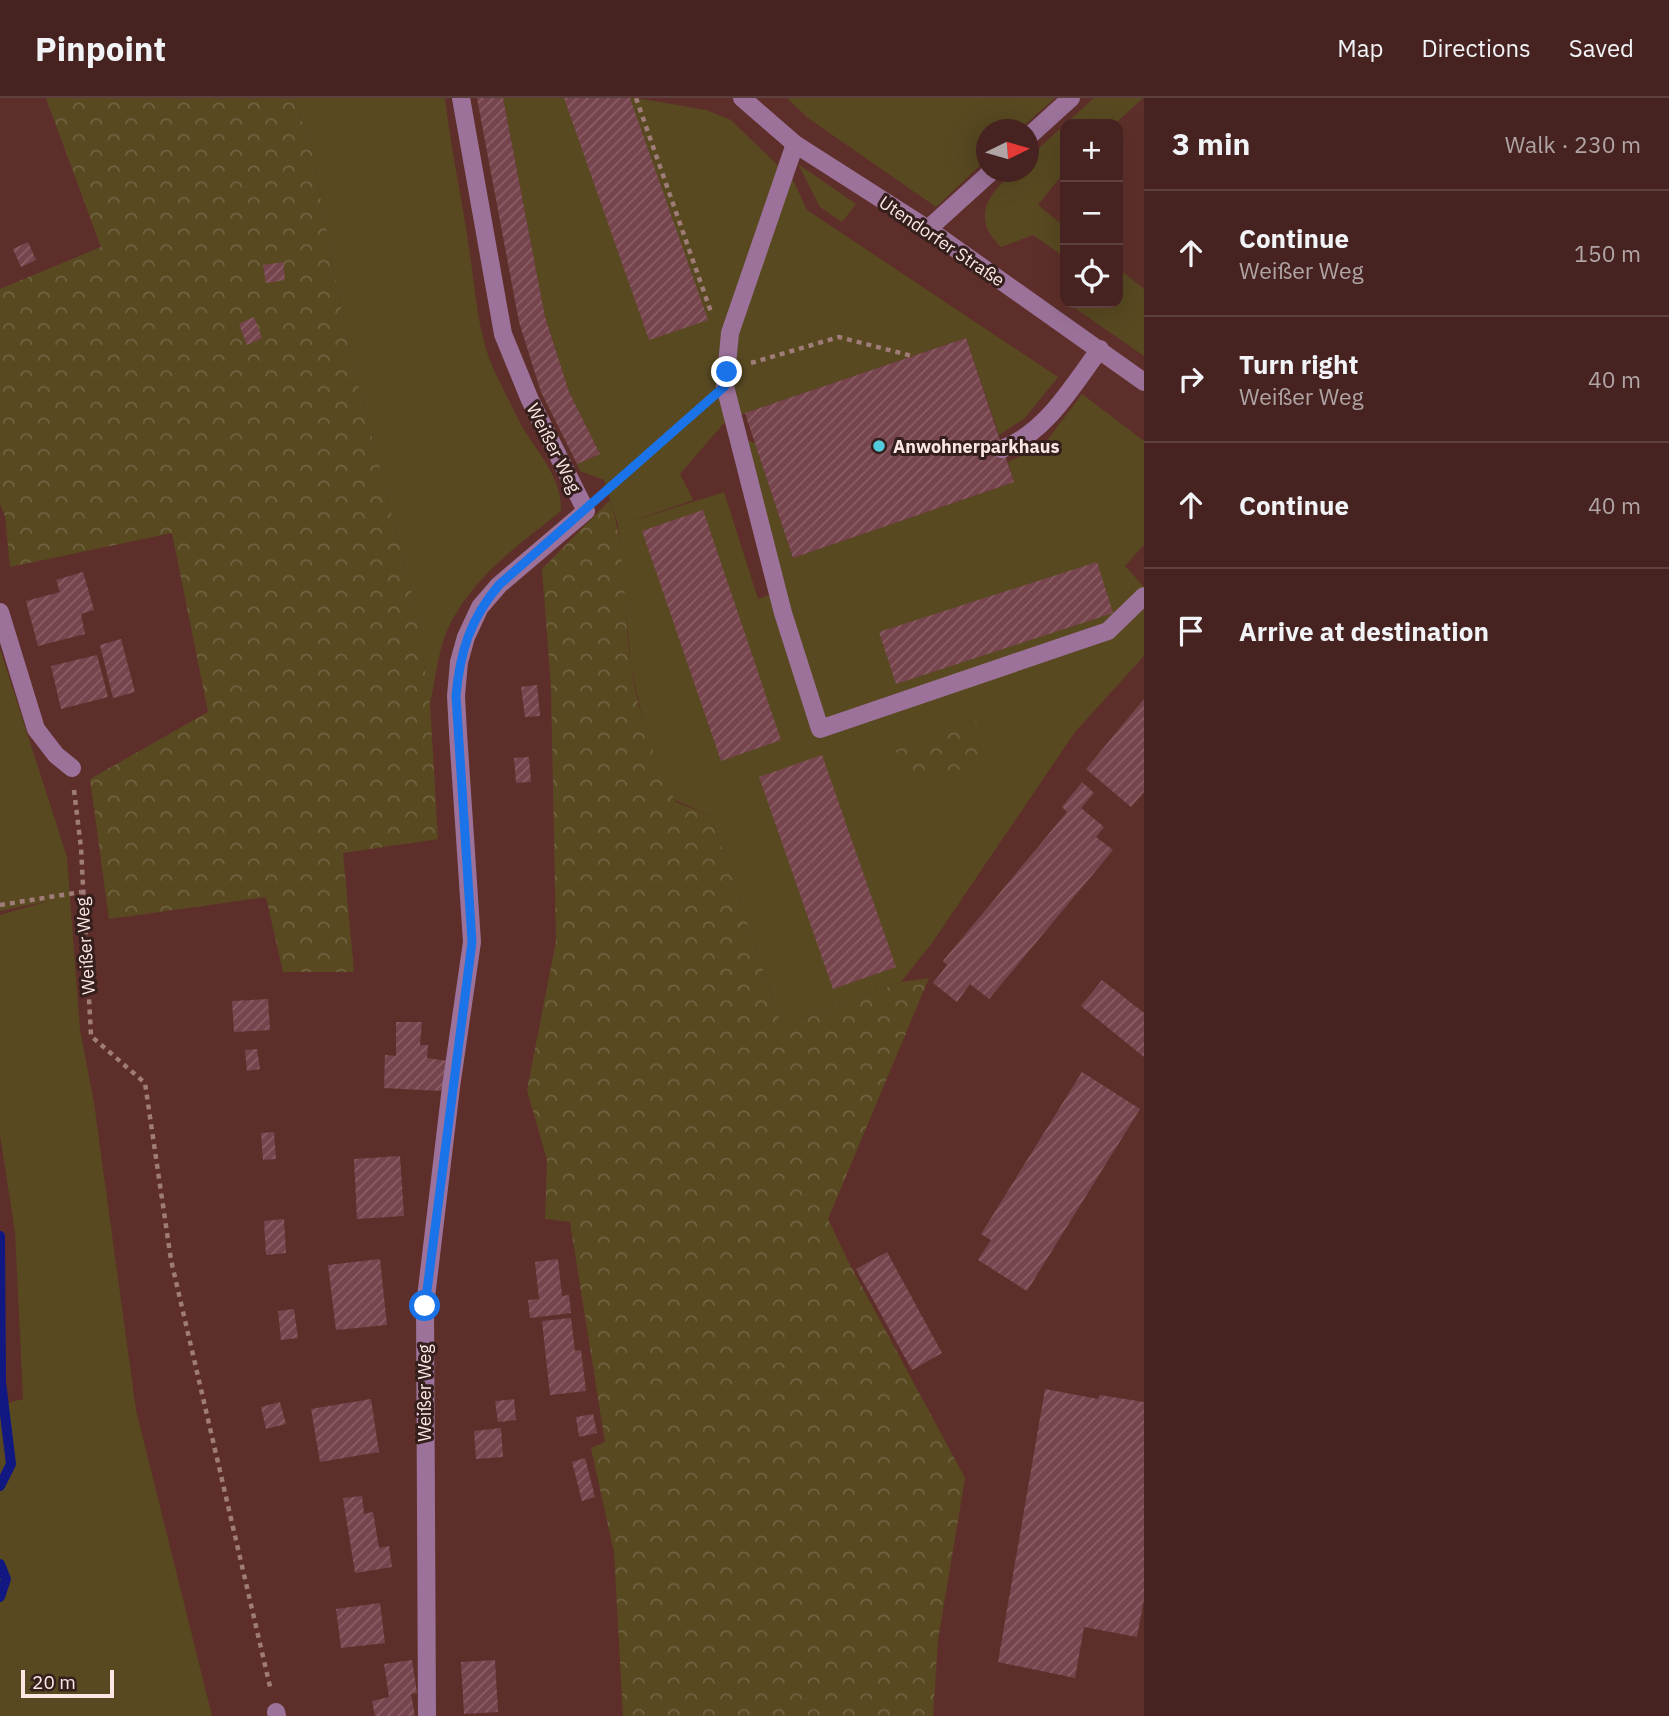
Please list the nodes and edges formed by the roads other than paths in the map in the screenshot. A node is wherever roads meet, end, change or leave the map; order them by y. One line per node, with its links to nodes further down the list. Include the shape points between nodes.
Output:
1 (461, 98): 14 (street, Weißer Weg, via 503,334 530,401 586,510 480,607 459,662 456,696 472,942 425,1306)
2 (742, 98): 5 (street, Utendorfer Straße)
3 (1071, 98): 4 (street)
4 (1039, 127)
5 (795, 144): 7 (street, Utendorfer Straße); 11 (street, via 730,333 725,386 783,613 820,729 1108,631)
6 (980, 182): 7 (street)
7 (928, 229): 8 (street, Utendorfer Straße)
8 (1100, 349): 9 (street, Utendorfer Straße); 10 (street, via 1047,418 1030,435)
9 (1144, 382)
10 (1002, 449)
11 (1144, 596)
12 (0, 612): 13 (street, via 36,729)
13 (72, 768)
14 (426, 1716)

